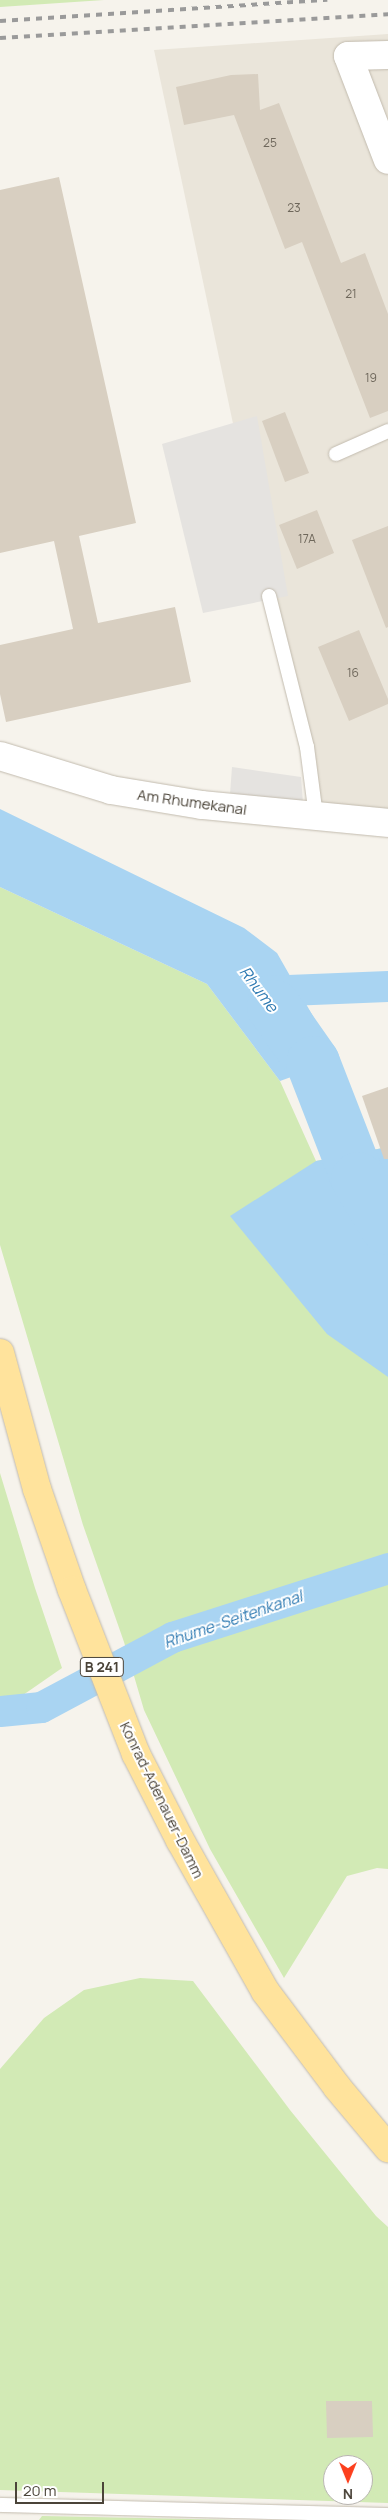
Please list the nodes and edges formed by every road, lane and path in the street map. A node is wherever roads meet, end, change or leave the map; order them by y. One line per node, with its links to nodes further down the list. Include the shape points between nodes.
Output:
1 (388, 54): 2 (street, via 348,56)
2 (388, 160)
3 (388, 431): 4 (lane)
4 (336, 454)
5 (269, 596): 7 (lane, via 307,747)
6 (0, 756): 7 (street, Am Rhumekanal, via 111,790 202,805)
7 (316, 816): 8 (street, Am Rhumekanal)
8 (388, 823)
9 (0, 1352): 10 (main road, Konrad-Adenauer-Damm / B 241, via 38,1489 72,1590 136,1754 265,1991 337,2087)
10 (388, 2148)
11 (0, 2505): 12 (lane)
12 (388, 2515)

